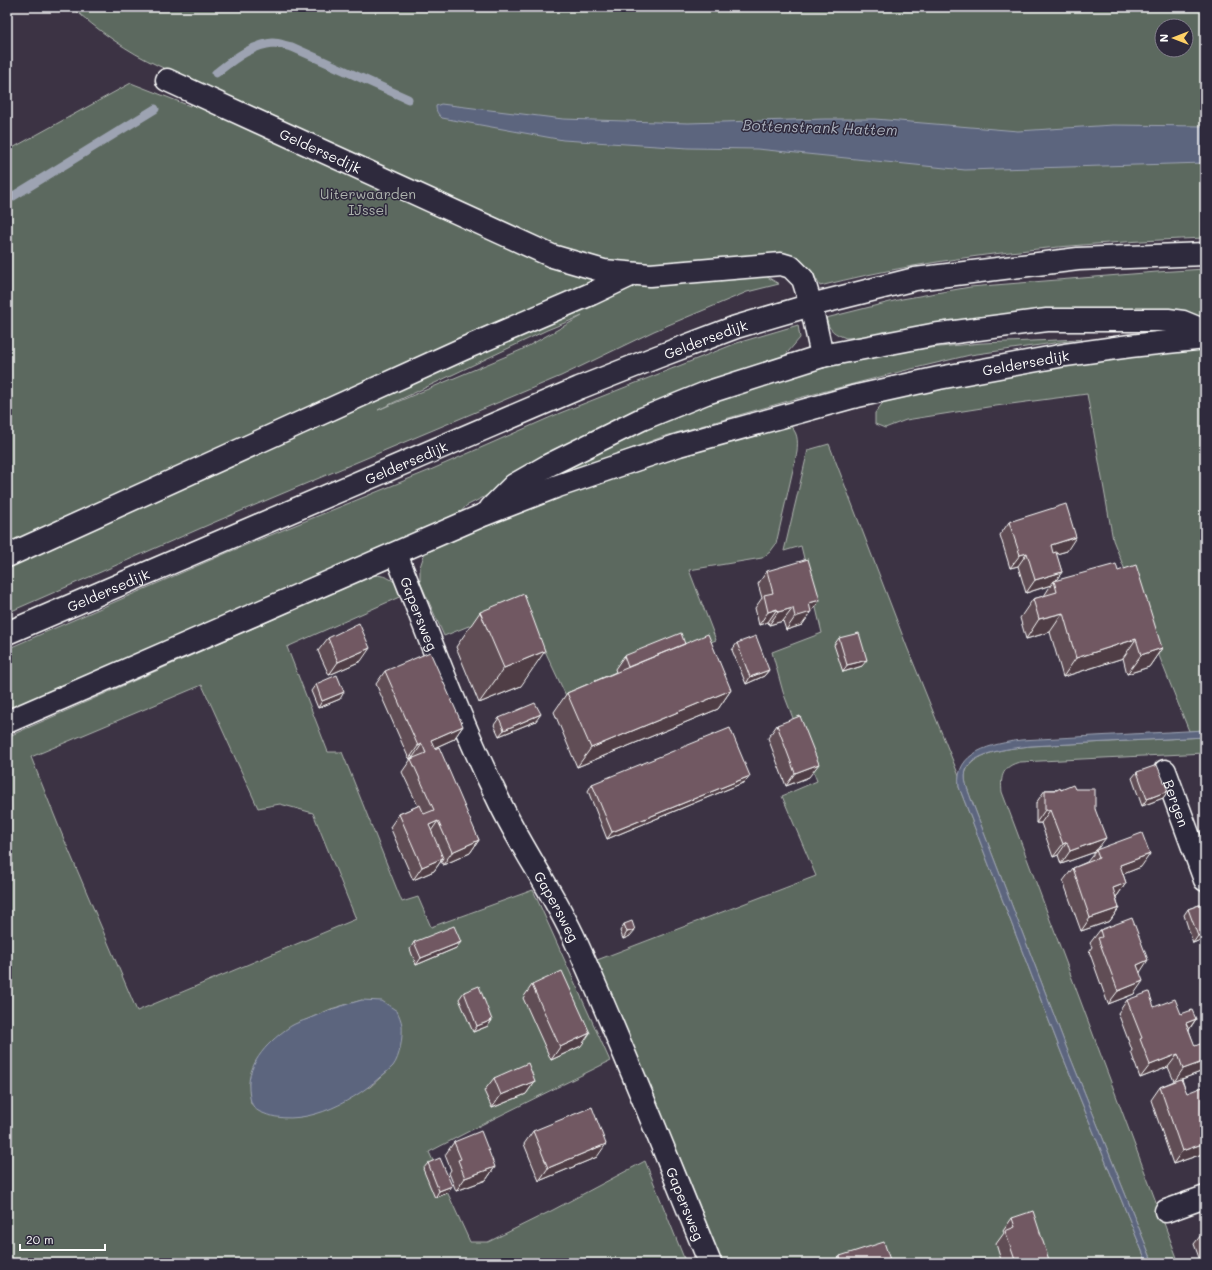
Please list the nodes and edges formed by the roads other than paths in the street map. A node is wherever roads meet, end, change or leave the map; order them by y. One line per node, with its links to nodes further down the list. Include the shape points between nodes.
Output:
1 (167, 80): 3 (street, Geldersedijk, via 552,256 604,271)
2 (1205, 254): 4 (street, Geldersedijk, via 1078,259 989,269 915,279)
3 (633, 274): 4 (street, Geldersedijk, via 650,275 781,264 791,267 803,279); 10 (street, Geldersedijk)
4 (811, 304): 7 (street, Geldersedijk); 11 (street, Geldersedijk, via 736,327 586,385)
5 (1205, 331): 7 (street, Geldersedijk, via 1183,322 1168,320 1047,320 932,335)
6 (1205, 338): 8 (street, Geldersedijk, via 1058,356 853,397 679,445 555,487)
7 (822, 356): 8 (street, Geldersedijk, via 706,393 642,419 549,464 514,485)
8 (483, 515): 9 (street, Geldersedijk)
9 (396, 554): 12 (street, Geldersedijk); 17 (street, Gapersweg, via 461,717 498,799 581,953)
10 (7, 556)
11 (7, 633)
12 (7, 722)
13 (1165, 771): 14 (street, Bergen)
14 (1205, 880)
15 (1205, 1196): 16 (street)
16 (1166, 1211)
17 (710, 1263)

